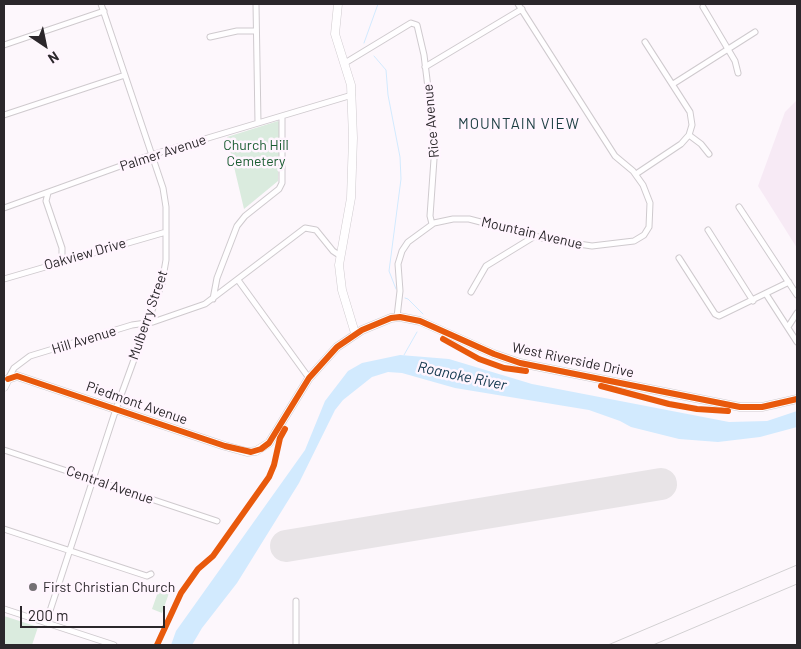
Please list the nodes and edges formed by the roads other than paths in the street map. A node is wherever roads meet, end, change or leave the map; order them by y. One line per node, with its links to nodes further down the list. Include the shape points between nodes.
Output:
1 (101, 4): 7 (street, Mulberry Street)
2 (256, 4): 8 (street)
3 (338, 4): 14 (street, via 335,34)
4 (518, 4): 6 (street, Mountain Avenue)
5 (703, 8): 13 (street)
6 (522, 9): 15 (street); 26 (street, Mountain Avenue, via 615,156)
7 (104, 12): 12 (street); 17 (street, Mulberry Street)
8 (256, 30): 10 (street); 22 (street)
9 (755, 32): 13 (street)
10 (210, 37)
11 (645, 42): 18 (street)
12 (4, 45)
13 (728, 49): 16 (street, via 737,63); 18 (street)
14 (346, 63): 15 (street, Rice Avenue, via 411,23 419,30); 19 (street)
15 (426, 68): 30 (street, Rice Avenue, via 435,144)
16 (738, 73)
17 (125, 75): 20 (street); 25 (street, Mulberry Street)
18 (673, 84): 23 (street, via 691,115)
19 (352, 95): 21 (street, Palmer Avenue); 34 (street, via 351,198)
20 (4, 115)
21 (282, 116): 22 (street, Palmer Avenue); 43 (street, via 282,183 237,226 217,278)
22 (258, 124): 25 (street, Palmer Avenue)
23 (689, 135): 24 (street); 26 (street, via 681,144)
24 (709, 154)
25 (151, 155): 27 (street, Palmer Avenue); 32 (street, Mulberry Street, via 165,197)
26 (636, 174): 33 (street, Mountain Avenue, via 647,193 651,211 649,226 641,238 592,246)
27 (48, 193): 29 (street, Palmer Avenue); 36 (street, via 46,201 62,248)
28 (739, 207): 39 (street)
29 (4, 208)
30 (432, 224): 33 (street, Mountain Avenue, via 468,219); 46 (street, Mountain Avenue, via 408,242 399,257)
31 (708, 230): 44 (street)
32 (166, 232): 36 (street, Oakview Drive); 47 (street, Mulberry Street, via 165,271)
33 (535, 236): 40 (street, via 486,266)
34 (340, 255): 38 (street, Hill Avenue, via 313,228 305,228); 49 (street, via 342,290)
35 (679, 258): 44 (street, via 717,316)
36 (62, 261): 37 (street, Oakview Drive)
37 (4, 279)
38 (238, 280): 43 (street, Hill Avenue); 51 (street)
39 (789, 282): 41 (street); 42 (street)
40 (471, 292)
41 (766, 294): 44 (street); 48 (street)
42 (797, 295)
43 (213, 299): 47 (street, Hill Avenue)
44 (753, 301)
45 (797, 313): 48 (street)
46 (398, 317): 49 (street); 54 (street, West Riverside Drive, via 420,321 520,363 740,407 768,407)
47 (146, 323): 52 (street, Hill Avenue, via 30,356 14,368); 55 (street, Mulberry Street)
48 (788, 327): 50 (street)
49 (355, 333): 51 (street, via 332,352)
50 (797, 342)
51 (309, 378): 55 (street, Piedmont Avenue, via 269,442 258,450 247,452)
52 (8, 380): 53 (street); 55 (street, Piedmont Avenue, via 17,376)
53 (4, 387)
54 (797, 399)
55 (116, 409): 57 (street, Mulberry Street)
56 (4, 450): 57 (street, Central Avenue)
57 (94, 480): 58 (street, Central Avenue); 60 (street, Mulberry Street)
58 (216, 521)
59 (4, 529): 60 (street)
60 (70, 551): 61 (street, via 148,576); 64 (street, Mulberry Street)
61 (151, 574)
62 (296, 601): 66 (street)
63 (4, 610): 64 (street)
64 (46, 623): 65 (street)
65 (114, 645)
66 (296, 645)

